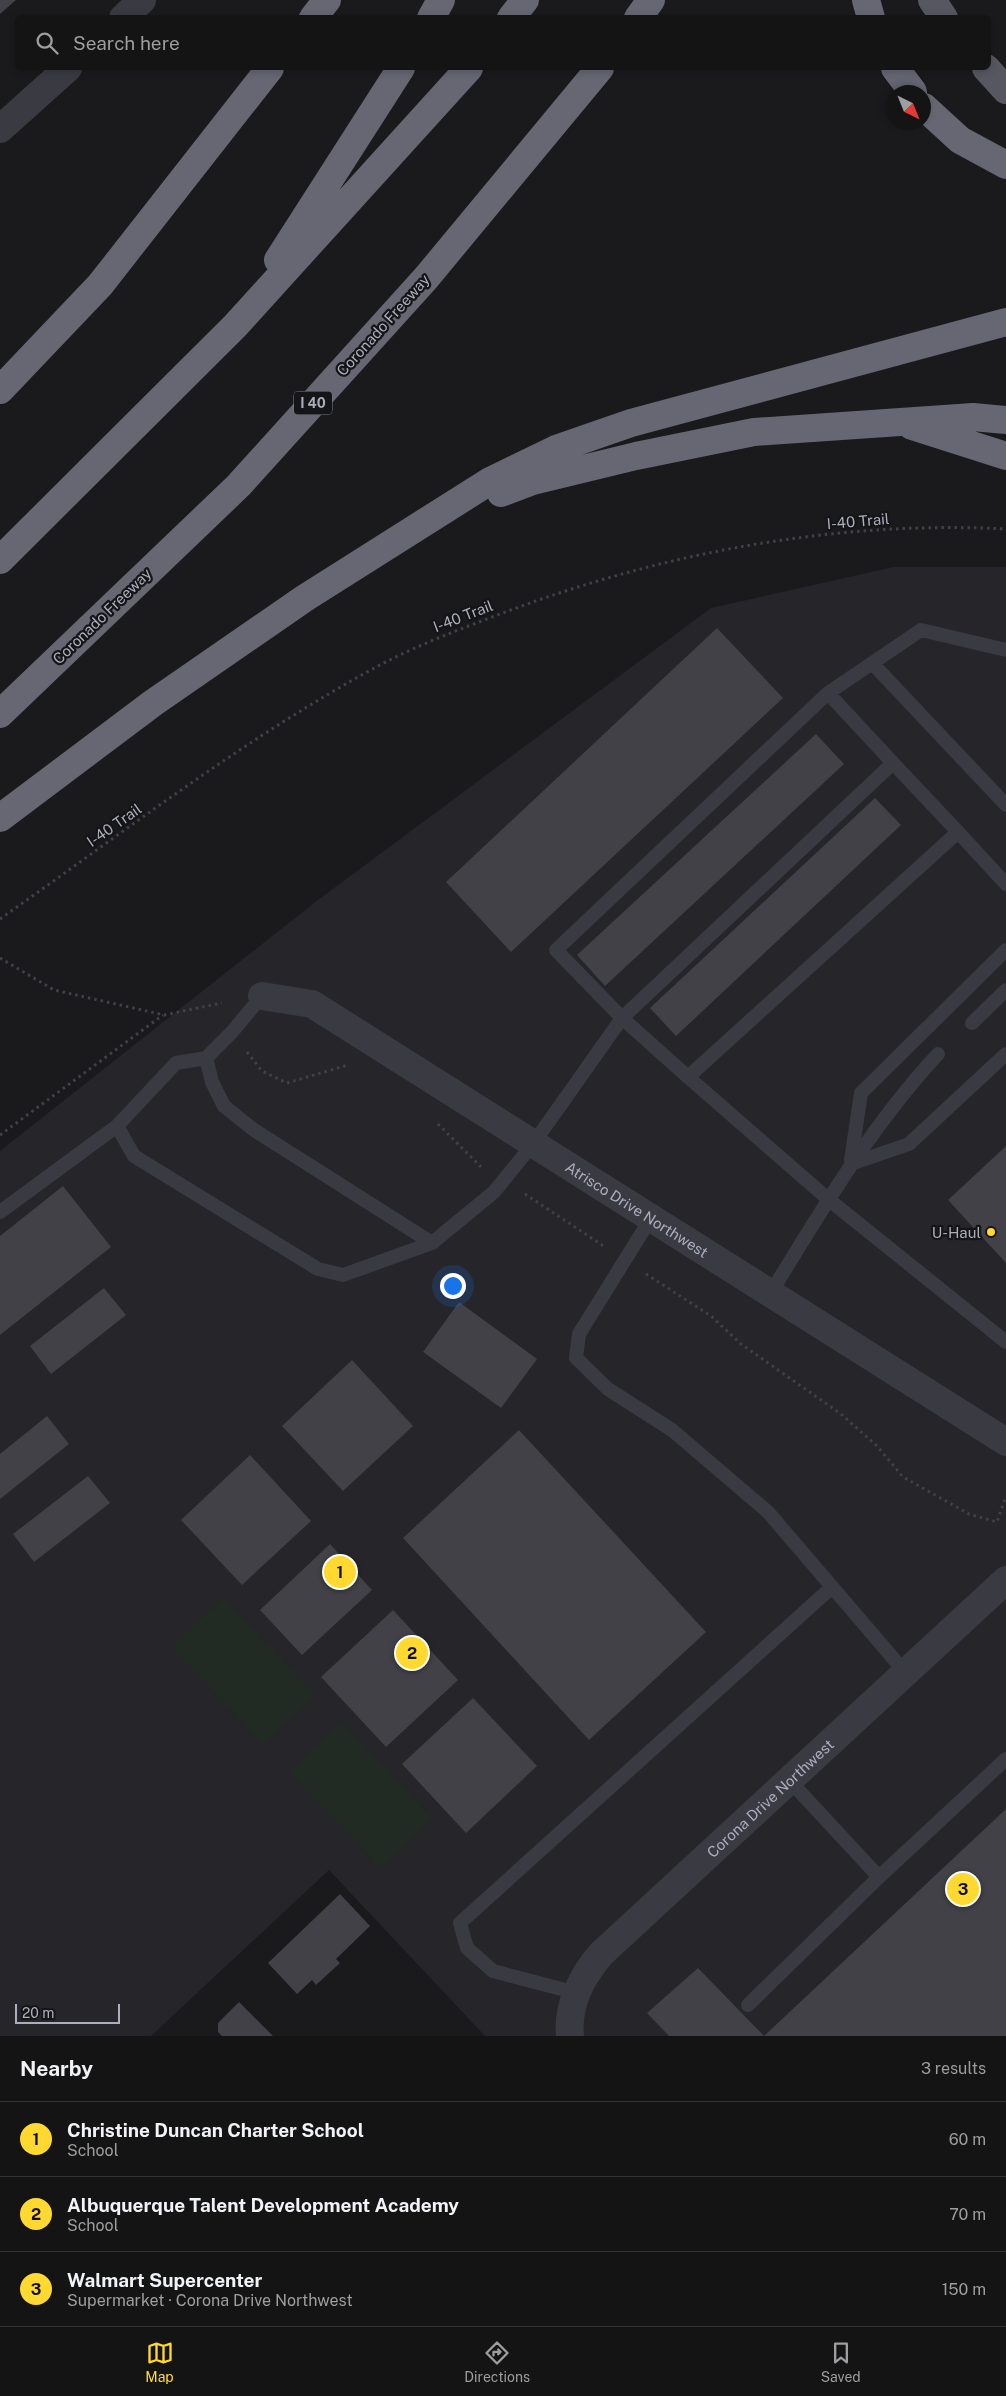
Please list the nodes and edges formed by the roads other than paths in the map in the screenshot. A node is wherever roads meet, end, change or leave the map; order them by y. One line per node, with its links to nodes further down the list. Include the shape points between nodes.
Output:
1 (142, 0): 8 (street)
2 (327, 0): 9 (highway)
3 (441, 0): 10 (highway)
4 (525, 0): 11 (highway)
5 (651, 0): 12 (highway)
6 (866, 0): 13 (highway)
7 (932, 0): 14 (main road)
8 (126, 15)
9 (314, 15)
10 (433, 15)
11 (513, 15)
12 (640, 15)
13 (870, 15)
14 (942, 15)
15 (66, 70): 25 (street)
16 (268, 70): 29 (highway, via 100,284)
17 (400, 70): 28 (highway)
18 (467, 70): 28 (highway)
19 (598, 70): 38 (highway, Coronado Freeway / I 40, via 426,278 239,485)
20 (896, 70): 22 (highway)
21 (988, 70): 23 (main road)
22 (907, 85)
23 (1006, 90)
24 (931, 113): 26 (highway, via 960,140)
25 (0, 129)
26 (1006, 165)
27 (1006, 322): 33 (highway, via 631,423 556,449 490,481)
28 (235, 326): 34 (highway)
29 (0, 390)
30 (1006, 420): 31 (highway, via 973,417)
31 (896, 422): 32 (highway); 33 (highway, via 754,432 636,456 533,481)
32 (1006, 456)
33 (435, 516): 41 (highway, via 305,598 169,692)
34 (0, 560)
35 (1006, 650): 36 (lane, via 921,630)
36 (872, 663): 37 (lane); 40 (lane)
37 (828, 693): 39 (lane); 47 (lane, via 556,950)
38 (0, 714)
39 (893, 763): 42 (lane); 47 (lane)
40 (1006, 805)
41 (0, 818)
42 (958, 832): 43 (lane); 52 (lane)
43 (1006, 884)
44 (1006, 950): 55 (lane, via 861,1094)
45 (1006, 990): 48 (lane)
46 (262, 996): 51 (lane); 54 (street, Atrisco Drive Northwest, via 312,1004)
47 (622, 1018): 52 (lane); 54 (lane)
48 (972, 1023)
49 (938, 1054): 55 (lane)
50 (1006, 1054): 55 (lane, via 909,1144)
51 (206, 1058): 53 (lane, via 176,1062); 59 (lane, via 212,1082 224,1106 254,1130)
52 (688, 1078): 56 (lane)
53 (116, 1126): 57 (lane); 59 (lane, via 134,1156 318,1269 343,1275)
54 (533, 1144): 58 (street, Atrisco Drive Northwest); 59 (lane, via 494,1192)
55 (850, 1164): 56 (lane)
56 (828, 1199): 60 (lane); 61 (lane)
57 (0, 1212)
58 (650, 1218): 60 (street, Atrisco Drive Northwest); 64 (lane, via 579,1334 576,1358 608,1388 672,1430 768,1512)
59 (432, 1242)
60 (770, 1294): 62 (street, Atrisco Drive Northwest)
61 (1006, 1342)
62 (1006, 1442)
63 (1006, 1580): 65 (street, Corona Drive Northwest)
64 (832, 1587): 65 (lane); 69 (lane, via 460,1923 467,1948 493,1971)
65 (905, 1672): 67 (street, Corona Drive Northwest)
66 (1006, 1759): 68 (lane)
67 (789, 1780): 68 (lane); 69 (street, Corona Drive Northwest, via 601,1954 585,1973)
68 (879, 1877): 70 (lane)
69 (577, 1993): 71 (street, Corona Drive Northwest)
70 (748, 2005)
71 (570, 2036)

